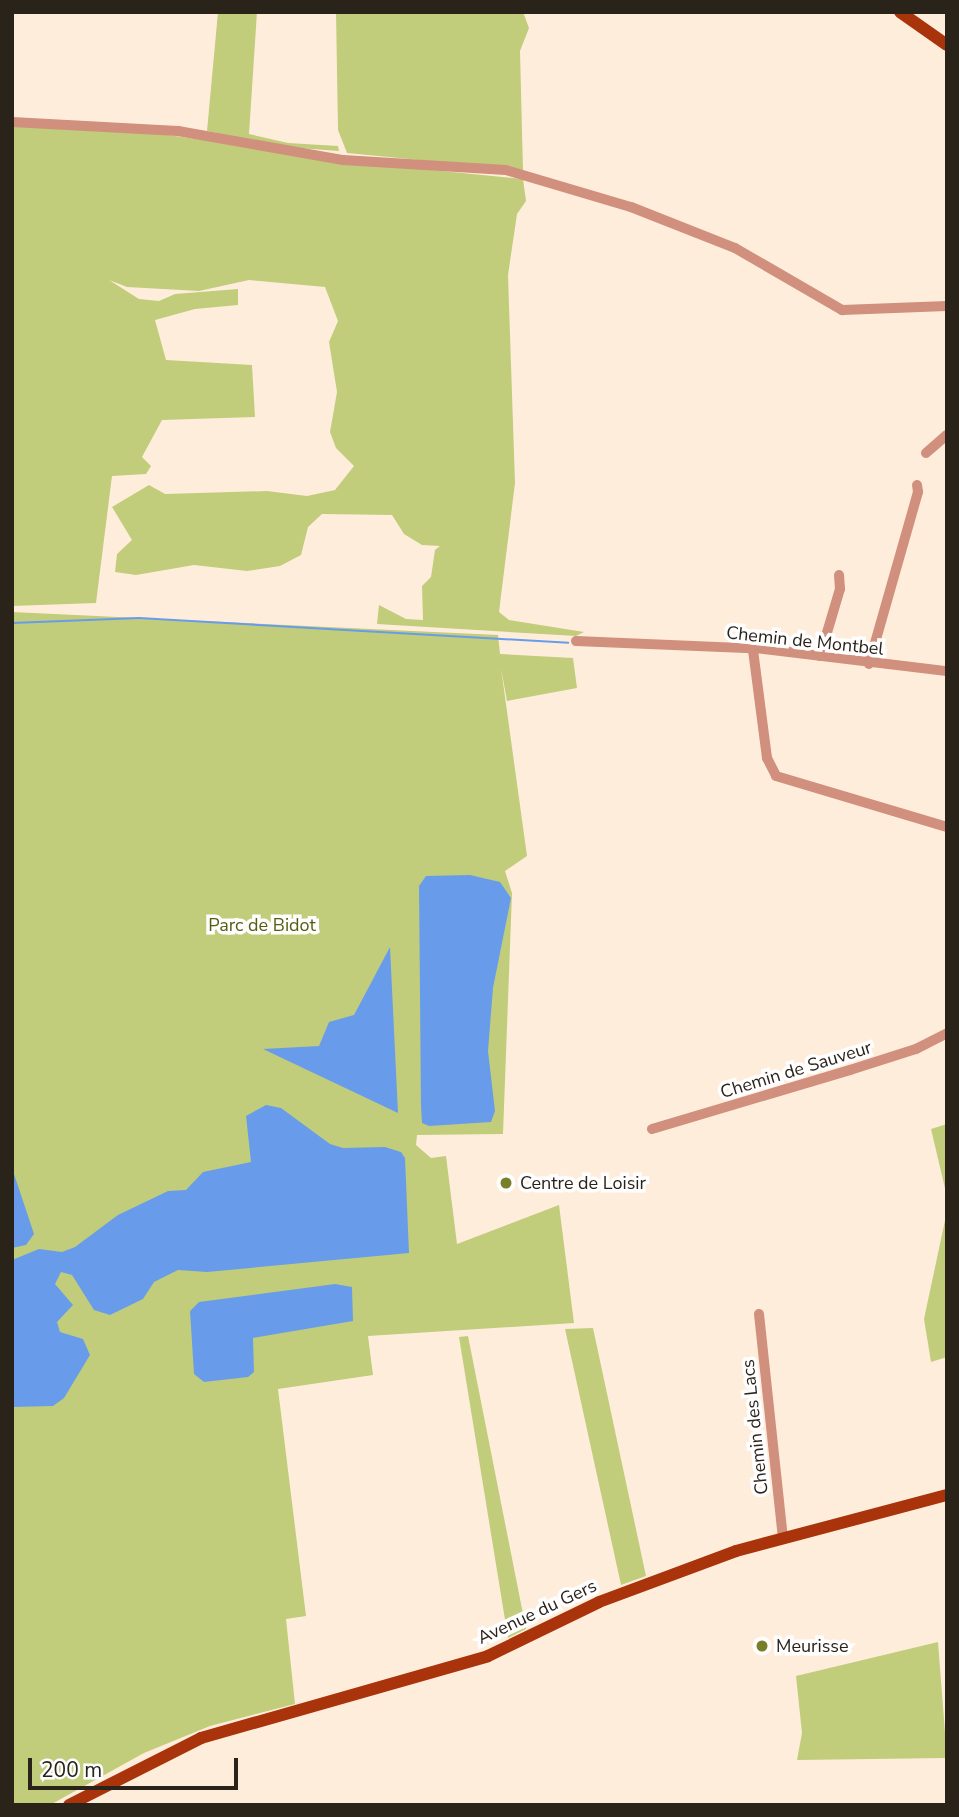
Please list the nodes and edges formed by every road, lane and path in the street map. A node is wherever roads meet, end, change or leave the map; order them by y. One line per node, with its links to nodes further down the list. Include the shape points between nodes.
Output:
1 (900, 12): 2 (main road)
2 (947, 45)
3 (12, 122): 4 (street, via 178,131 343,160 506,170 631,207 735,248 842,310)
4 (947, 306)
5 (947, 435): 6 (street)
6 (926, 453)
7 (916, 485): 12 (street, via 918,492)
8 (839, 575): 11 (street, via 840,589)
9 (576, 641): 10 (street, Chemin de Montbel)
10 (753, 650): 11 (street, Chemin de Montbel); 14 (street, via 767,758 776,776)
11 (820, 656): 12 (street, Chemin de Montbel)
12 (869, 664): 13 (street, Chemin de Montbel)
13 (947, 671)
14 (947, 827)
15 (947, 1033): 16 (street, Chemin de Sauveur, via 890,1057)
16 (652, 1129)
17 (759, 1314): 19 (street, Chemin des Lacs)
18 (947, 1495): 19 (main road, Avenue du Gers)
19 (783, 1537): 20 (main road, Avenue du Gers, via 599,1602 488,1656 201,1738)
20 (69, 1805)

